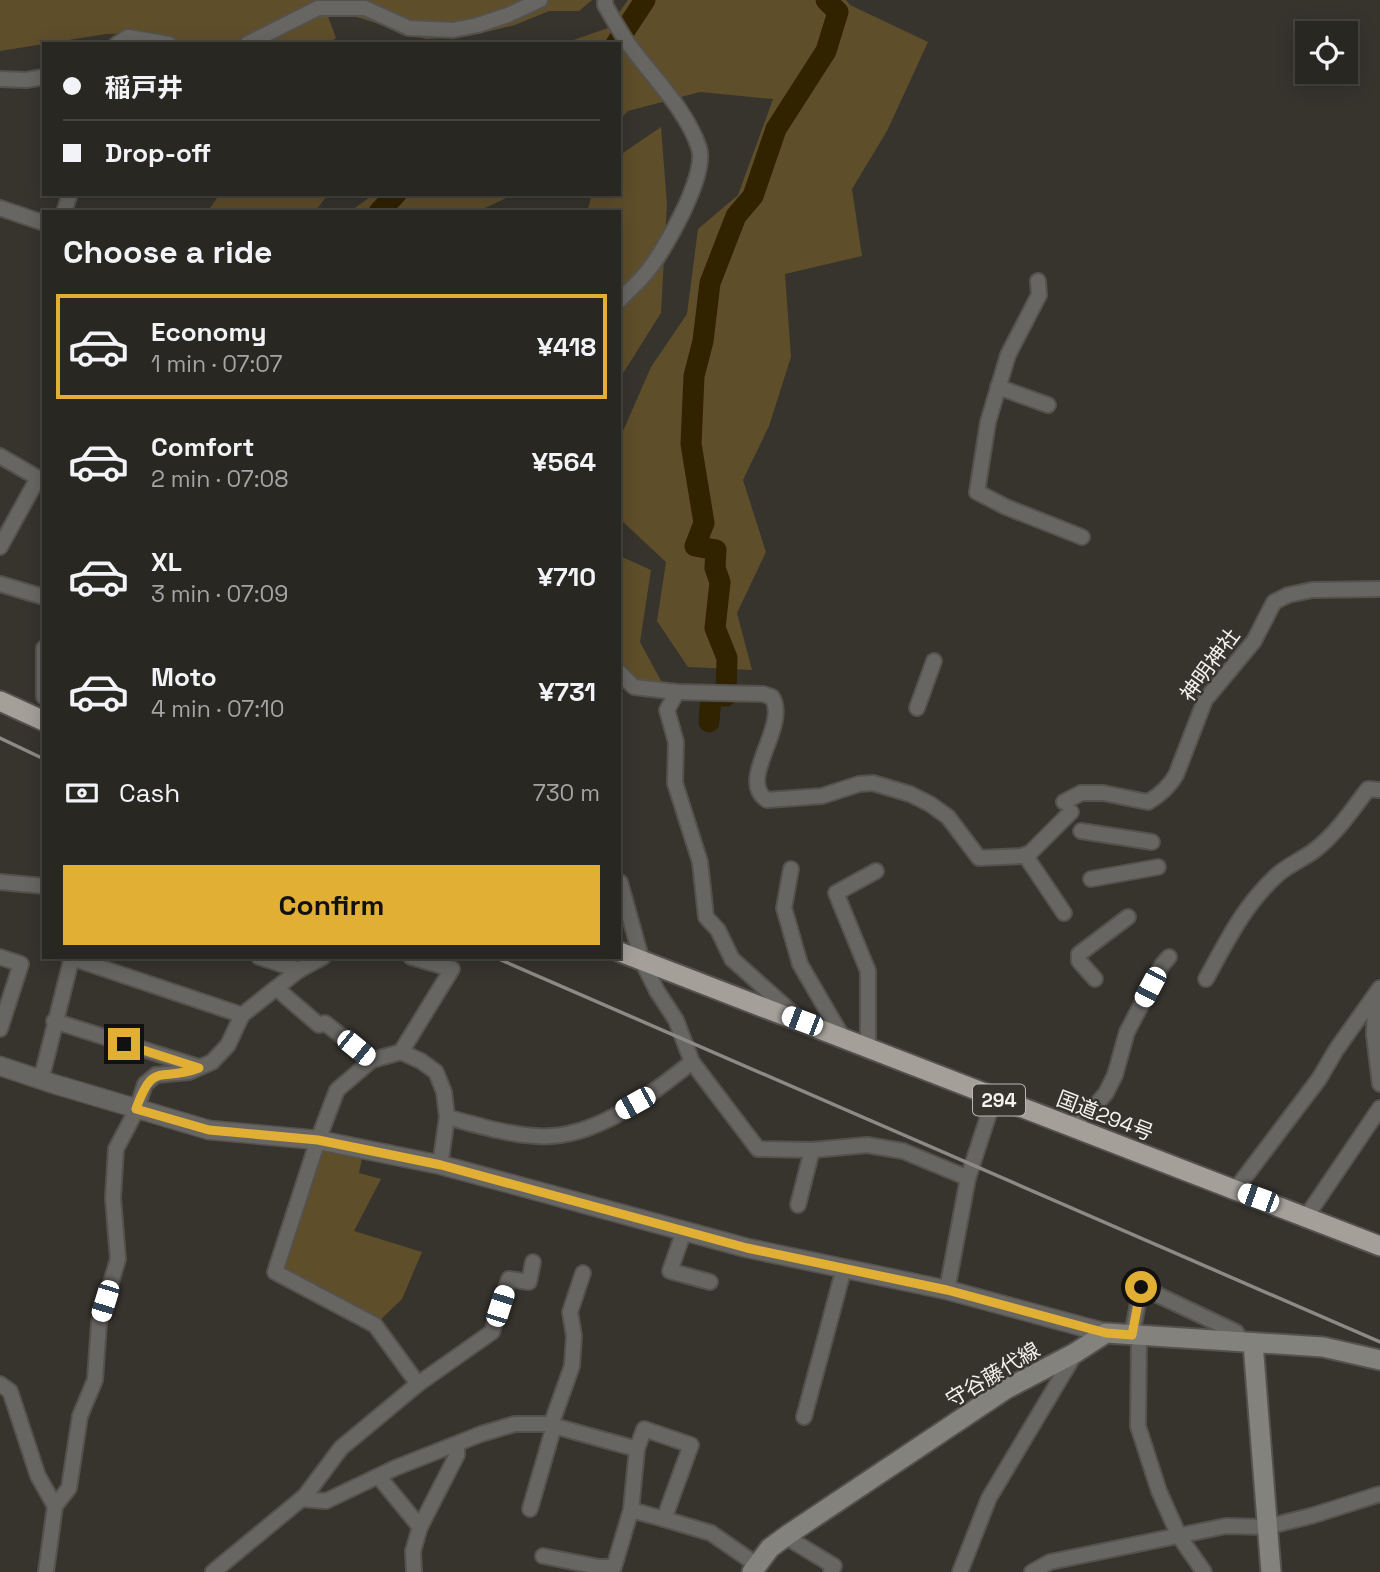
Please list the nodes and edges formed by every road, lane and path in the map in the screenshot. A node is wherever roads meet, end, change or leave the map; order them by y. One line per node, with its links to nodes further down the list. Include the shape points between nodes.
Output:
1 (540, 0): 5 (street, via 498,19 453,30 409,28 365,8 318,8)
2 (605, 0): 11 (street, via 626,40 682,115 702,159 678,220 646,273)
3 (120, 42): 4 (street, via 128,37)
4 (157, 42)
5 (251, 42)
6 (42, 77): 7 (street)
7 (0, 79)
8 (2, 213): 9 (street)
9 (42, 223)
10 (1038, 281): 12 (street, via 1039,295 1008,355)
11 (621, 299)
12 (998, 387): 13 (street); 17 (street, via 977,492)
13 (1048, 405)
14 (0, 456): 15 (street)
15 (39, 477): 16 (street)
16 (6, 520): 18 (street)
17 (1082, 537)
18 (0, 547)
19 (0, 584): 21 (street)
20 (1380, 589): 31 (street, 神明神社, via 1312,590 1274,602 1254,641 1205,700 1176,775 1164,790 1148,802 1081,793 1040,846)
21 (42, 596)
22 (934, 661): 26 (street)
23 (621, 674): 24 (street, via 634,687)
24 (677, 692): 31 (street, via 772,697 776,707 773,735 759,772 760,792 767,800 822,796 873,783 930,804 948,817 979,858); 57 (street, via 667,710 676,742 675,783 700,862 706,917 732,959)
25 (0, 701): 27 (highway)
26 (917, 708)
27 (42, 720)
28 (1380, 790): 52 (street, via 1368,789 1321,845 1275,876 1242,912)
29 (1081, 831): 30 (street)
30 (1152, 842)
31 (1025, 855): 39 (street)
32 (1158, 867): 35 (street)
33 (790, 869): 59 (street, via 784,908 800,964)
34 (876, 871): 60 (street, via 836,893 868,971)
35 (1091, 879)
36 (0, 882): 37 (street)
37 (42, 886)
38 (621, 886): 49 (street)
39 (1064, 913)
40 (1128, 917): 51 (street, via 1079,954 1079,961)
41 (621, 952): 49 (highway, 国道294号 / 294)
42 (0, 957): 58 (street, via 21,964)
43 (1169, 957): 72 (street, via 1127,1032 1106,1093)
44 (72, 959): 56 (street)
45 (75, 959): 55 (street)
46 (266, 959): 50 (street)
47 (319, 959): 50 (street)
48 (418, 959): 61 (street, via 452,969)
49 (642, 961): 57 (highway, 国道294号 / 294); 63 (street, via 676,1020)
50 (299, 970): 53 (street)
51 (1095, 979)
52 (1206, 979)
53 (276, 988): 55 (street); 62 (street, via 318,1025 325,1023)
54 (1377, 992): 67 (street, via 1374,1035); 77 (street, via 1320,1079)
55 (242, 1015): 65 (street, via 228,1045)
56 (54, 1021): 65 (street); 66 (street)
57 (802, 1021): 59 (highway, 国道294号 / 294)
58 (0, 1030)
59 (843, 1038): 60 (highway, 国道294号 / 294)
60 (868, 1048): 68 (highway, 国道294号 / 294)
61 (401, 1052): 62 (street); 71 (street, via 436,1072)
62 (372, 1060): 73 (street, via 337,1090)
63 (692, 1062): 71 (street, via 652,1094 591,1129 551,1136 492,1129); 74 (street, via 758,1149)
64 (0, 1066): 66 (street)
65 (199, 1068): 70 (street, via 156,1075 145,1084)
66 (41, 1080): 70 (street)
67 (1380, 1084)
68 (994, 1098): 72 (highway, 国道294号 / 294); 76 (street)
69 (1380, 1108): 79 (street)
70 (136, 1109): 73 (street, via 209,1130); 101 (street, via 117,1149 113,1198 118,1259 99,1322 95,1380 80,1416 69,1488)
71 (447, 1117): 75 (street)
72 (1068, 1126): 77 (highway, 国道294号 / 294)
73 (318, 1140): 80 (street, via 441,1165); 93 (street, via 275,1272 375,1325)
74 (812, 1150): 76 (street, via 867,1145 903,1151); 78 (street)
75 (442, 1159)
76 (968, 1178): 86 (street)
77 (1235, 1190): 79 (highway, 国道294号 / 294)
78 (798, 1205)
79 (1306, 1217): 81 (highway, 国道294号 / 294)
80 (684, 1231): 83 (street); 85 (street, via 670,1271)
81 (1380, 1246)
82 (533, 1262): 93 (street, via 529,1282 509,1279 492,1332)
83 (844, 1268): 86 (street); 94 (street)
84 (583, 1273): 95 (street, via 570,1312 572,1366)
85 (710, 1282)
86 (947, 1290): 87 (street)
87 (1106, 1333): 88 (main road); 90 (main road, 守谷藤代線)
88 (1135, 1335): 89 (main road); 89 (street, via 1141,1287 1236,1332); 107 (street, via 1138,1426)
89 (1247, 1343): 91 (main road, via 1323,1347); 106 (main road)
90 (1075, 1353): 108 (main road, 守谷藤代線, via 1006,1389); 116 (street, via 989,1498)
91 (1380, 1360)
92 (0, 1384): 101 (street, via 10,1391 38,1476)
93 (418, 1384): 100 (street, via 341,1448)
94 (804, 1417)
95 (553, 1426): 96 (street, via 515,1424); 97 (street); 102 (street)
96 (457, 1444): 98 (street); 105 (street, via 457,1455)
97 (637, 1449): 103 (street); 104 (street, via 644,1429 691,1445)
98 (379, 1477): 100 (street, via 326,1501); 105 (street)
99 (1380, 1494): 106 (street)
100 (301, 1499): 113 (street)
101 (55, 1506): 112 (street)
102 (530, 1509)
103 (631, 1510): 104 (street); 111 (street, via 614,1567)
104 (664, 1519): 110 (street, via 711,1533)
105 (420, 1527): 114 (street, via 413,1551)
106 (1266, 1527): 107 (street, via 1226,1526); 119 (main road)
107 (1179, 1536): 117 (street, via 1050,1562); 118 (street)
108 (786, 1537): 110 (main road, 守谷藤代線); 115 (street, via 834,1566)
109 (543, 1556): 111 (street)
110 (755, 1568)
111 (598, 1570)
112 (46, 1572)
113 (213, 1572)
114 (414, 1572)
115 (831, 1572)
116 (960, 1572)
117 (1032, 1572)
118 (1204, 1572)
119 (1271, 1572)

